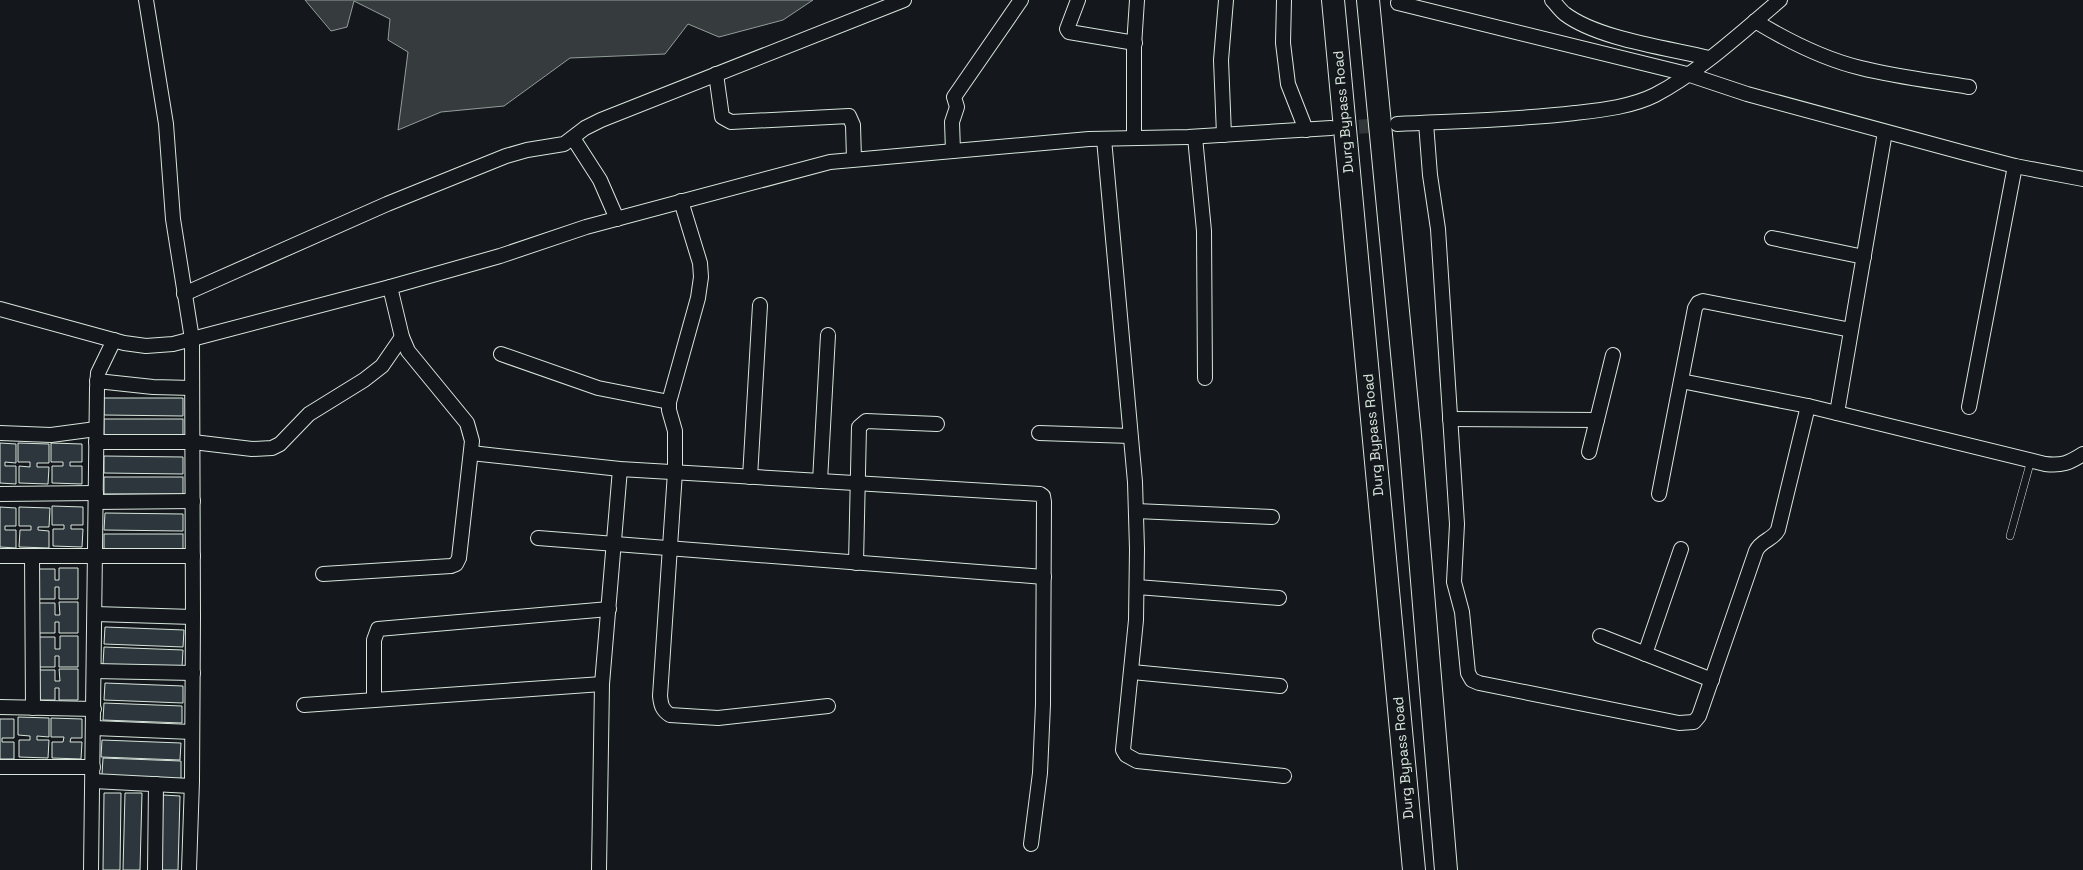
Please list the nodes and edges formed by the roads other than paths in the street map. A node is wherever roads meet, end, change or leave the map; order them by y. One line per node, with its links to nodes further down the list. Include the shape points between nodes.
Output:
1 (146, 0): 38 (street, via 166,124 173,219)
2 (904, 0): 16 (street)
3 (1021, 0): 29 (street, via 954,97 957,107 952,122)
4 (1078, 0): 14 (street, via 1069,23 1069,32)
5 (1137, 0): 14 (street)
6 (1226, 0): 24 (street, via 1221,60)
7 (1284, 0): 22 (street, via 1284,43 1288,84)
8 (1333, 0): 123 (highway, Durg Bypass Road)
9 (1368, 0): 124 (highway, via 1410,436)
10 (1552, 0): 15 (street, via 1564,13 1584,25)
11 (1780, 0): 13 (street)
12 (1398, 3): 17 (street)
13 (1755, 21): 15 (street); 18 (street, via 1810,51 1860,68)
14 (1135, 43): 27 (street)
15 (1706, 60): 17 (street)
16 (716, 74): 26 (street, via 601,120); 30 (street, via 722,117 726,121 849,116 854,125)
17 (1687, 74): 19 (street, via 1654,96 1601,110 1541,117); 23 (street, via 1747,94)
18 (1969, 87)
19 (1426, 122): 20 (street); 56 (street, via 1438,229)
20 (1397, 124)
21 (1331, 128): 22 (street)
22 (1306, 130): 24 (street)
23 (1886, 132): 31 (street); 36 (street)
24 (1224, 135): 25 (street)
25 (1195, 137): 27 (street); 48 (street, via 1204,231)
26 (573, 138): 34 (street, via 600,180); 38 (street, via 555,146 527,150 492,162 288,247)
27 (1134, 138): 28 (street)
28 (1104, 139): 29 (street); 62 (street)
29 (953, 151): 30 (street)
30 (854, 160): 33 (street, via 830,162)
31 (2015, 166): 32 (street); 54 (street)
32 (2083, 179)
33 (681, 201): 34 (street); 52 (street, via 700,263 701,277 698,298)
34 (617, 218): 37 (street, via 500,256)
35 (1772, 238): 36 (street)
36 (1864, 257): 41 (street)
37 (390, 287): 43 (street); 45 (street)
38 (184, 294): 45 (street)
39 (760, 305): 70 (street)
40 (0, 309): 44 (street)
41 (1851, 330): 50 (street, via 1703,301 1695,308); 55 (street)
42 (828, 335): 71 (street)
43 (402, 337): 63 (street, via 382,366 309,414 280,444 272,448 252,449); 65 (street, via 413,360 467,423 472,441)
44 (114, 340): 45 (street, via 146,346); 49 (street, via 100,368)
45 (192, 340): 51 (street)
46 (502, 354): 52 (street, via 598,388)
47 (1613, 355): 57 (street)
48 (1205, 378)
49 (97, 381): 51 (street); 61 (street)
50 (1681, 381): 53 (street); 74 (street)
51 (192, 388): 63 (street)
52 (669, 402): 69 (street, via 675,432)
53 (1808, 406): 55 (street); 101 (street, via 1778,530 1775,536 1758,546)
54 (1969, 406)
55 (1836, 413): 67 (street)
56 (1450, 419): 57 (street); 101 (street, via 1457,524 1454,582 1462,612 1468,674 1472,680 1688,724 1699,716)
57 (1597, 420): 64 (street)
58 (937, 424): 72 (street, via 866,421 862,423 858,432)
59 (1039, 433): 62 (street)
60 (0, 434): 61 (street)
61 (96, 436): 63 (street); 75 (street)
62 (1130, 436): 77 (street)
63 (193, 442): 76 (street)
64 (1589, 452)
65 (471, 453): 68 (street); 89 (street, via 459,558 456,564)
66 (2083, 454): 67 (street, via 2069,463 2059,465)
67 (2031, 460): 79 (lane)
68 (620, 469): 69 (street); 81 (street)
69 (675, 472): 70 (street); 82 (street)
70 (750, 476): 71 (street)
71 (820, 481): 72 (street)
72 (857, 483): 88 (street); 90 (street, via 1040,494 1044,502)
73 (0, 494): 75 (street)
74 (1659, 494)
75 (96, 497): 76 (street); 84 (street)
76 (193, 501): 87 (street)
77 (1136, 511): 78 (street); 91 (street)
78 (1272, 517)
79 (2010, 536)
80 (538, 538): 81 (street)
81 (614, 544): 82 (street); 93 (street)
82 (671, 548): 88 (street); 106 (street, via 660,696 664,711 679,717 718,718)
83 (1681, 549): 97 (street)
84 (95, 555): 86 (street); 87 (street); 94 (street)
85 (0, 556): 86 (street)
86 (32, 556): 108 (street)
87 (193, 556): 95 (street)
88 (856, 563): 90 (street)
89 (323, 574)
90 (1044, 577): 118 (street, via 1040,773)
91 (1138, 587): 92 (street); 99 (street)
92 (1279, 598)
93 (609, 609): 102 (street); 104 (street, via 378,629 374,640)
94 (95, 614): 95 (street); 98 (street)
95 (193, 616): 100 (street)
96 (1600, 636): 97 (street)
97 (1645, 654): 101 (street)
98 (94, 671): 100 (street); 109 (street)
99 (1132, 672): 103 (street); 114 (street, via 1123,743 1124,750 1131,759)
100 (193, 673): 111 (street)
101 (1712, 680)
102 (602, 684): 104 (street); 122 (street)
103 (1280, 686)
104 (374, 700): 105 (street)
105 (304, 705)
106 (828, 706)
107 (0, 707): 108 (street)
108 (33, 708): 109 (street)
109 (94, 709): 110 (street)
110 (94, 728): 111 (street); 113 (street)
111 (192, 732): 117 (street)
112 (0, 767): 113 (street)
113 (93, 767): 115 (street)
114 (1284, 776)
115 (93, 781): 116 (street); 119 (street)
116 (156, 784): 117 (street); 120 (street)
117 (191, 786): 121 (street)
118 (1031, 844)
119 (91, 870)
120 (155, 870)
121 (189, 870)
122 (599, 870)
123 (1414, 870)
124 (1446, 870)

